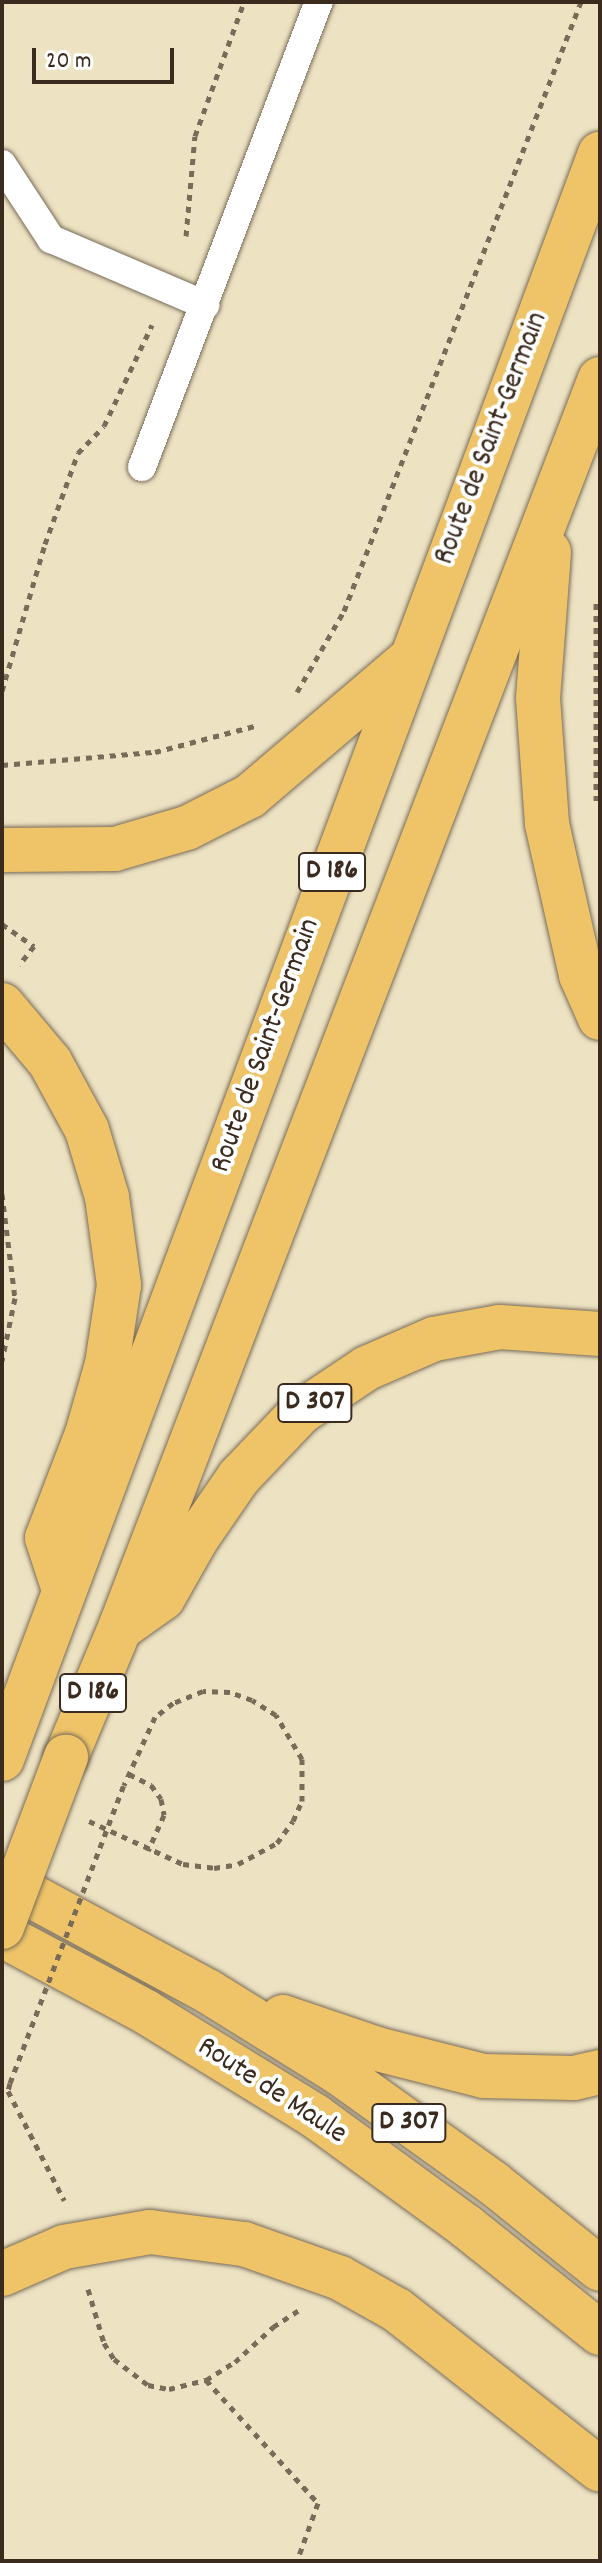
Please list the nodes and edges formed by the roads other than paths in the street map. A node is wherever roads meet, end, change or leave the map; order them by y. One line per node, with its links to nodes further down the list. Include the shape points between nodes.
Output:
1 (319, 2): 4 (lane)
2 (600, 154): 8 (main road, Route de Saint-Germain / D 186)
3 (2, 164): 4 (lane, via 51,239)
4 (205, 305): 6 (lane)
5 (600, 379): 7 (main road, D 186)
6 (142, 467)
7 (548, 520): 11 (main road, D 186, via 550,558 538,698 547,824 581,975); 14 (main road, D 186)
8 (411, 659): 9 (main road, D 186, via 250,796 187,828 115,849); 13 (main road, Route de Saint-Germain / D 186)
9 (2, 850)
10 (9, 986): 13 (main road, via 87,1130 107,1197 119,1285 107,1364 47,1538)
11 (600, 1018)
12 (600, 1334): 14 (main road, D 307, via 500,1327 434,1339 367,1368 301,1412 270,1444 239,1477 163,1598)
13 (64, 1590): 15 (main road, Route de Saint-Germain / D 186)
14 (120, 1628): 17 (main road, D 186, bridge)
15 (7, 1745)
16 (2, 1880): 19 (main road, Route de Maule / D 307)
17 (2, 1927)
18 (2, 1935): 23 (main road, Route de Maule / D 307, via 146,2012 315,2116)
19 (209, 1992): 20 (main road, D 307, via 377,2049 484,2076 574,2078); 21 (main road, Route de Maule / D 307, via 338,2072 493,2183)
20 (600, 2072)
21 (600, 2269)
22 (2, 2274): 24 (main road, via 64,2247 150,2232 244,2244 340,2278 397,2310)
23 (600, 2333)
24 (600, 2470)

